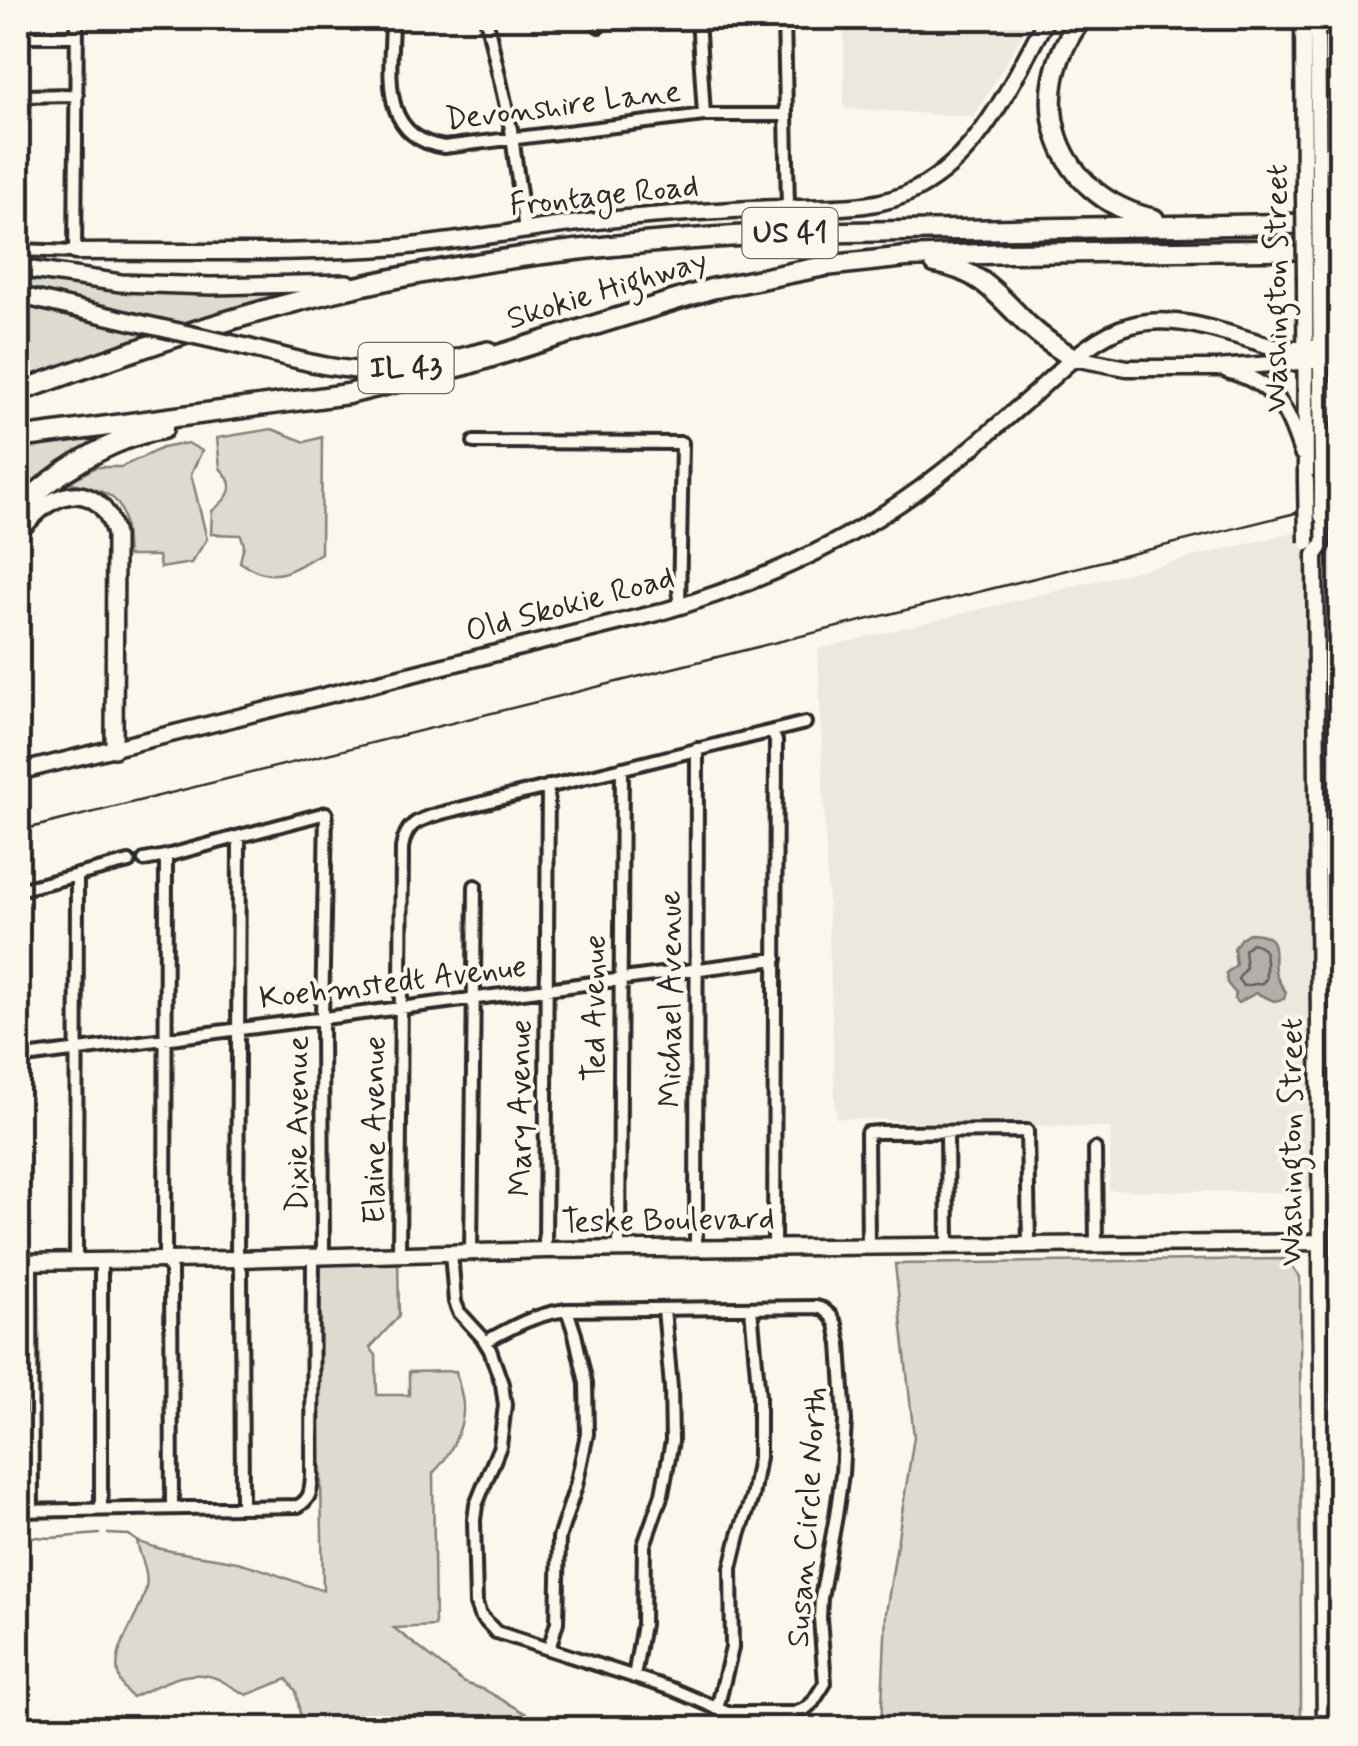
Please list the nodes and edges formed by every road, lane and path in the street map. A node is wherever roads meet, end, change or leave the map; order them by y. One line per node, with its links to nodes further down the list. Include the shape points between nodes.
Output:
1 (77, 18): 11 (street)
2 (392, 18): 16 (street, Devonshire Lane, via 393,106 408,132 444,147)
3 (486, 18): 16 (street)
4 (698, 18): 14 (street)
5 (784, 18): 15 (street)
6 (1047, 18): 18 (street, Frontage Road, via 983,132 931,180 870,204)
7 (1082, 18): 20 (highway, via 1052,84 1062,151 1079,177 1112,205)
8 (1302, 18): 17 (street, Washington Street)
9 (1317, 18): 17 (street, Washington Street)
10 (18, 36): 11 (street)
11 (77, 36): 13 (street)
12 (18, 96): 13 (street)
13 (76, 96): 24 (street)
14 (704, 115): 15 (street, Devonshire Lane); 16 (street, Devonshire Lane)
15 (785, 115): 18 (street)
16 (512, 138): 21 (street)
17 (1312, 194): 31 (street, Washington Street, bridge)
18 (788, 208): 21 (street, Frontage Road)
19 (1336, 223): 20 (highway, Skokie Highway / US 41)
20 (1199, 225): 27 (highway, Skokie Highway / US 41, via 702,237 538,254)
21 (525, 230): 24 (street, Frontage Road, via 396,247)
22 (1340, 249): 25 (highway, Skokie Highway / US 41, via 1009,253)
23 (18, 250): 24 (street)
24 (76, 252)
25 (825, 266): 29 (highway, Skokie Highway / US 41, via 726,286); 32 (highway, via 935,262 964,270)
26 (18, 268): 27 (main road, via 193,286)
27 (386, 280): 35 (highway, Skokie Highway / US 41, via 134,349)
28 (18, 296): 29 (main road, IL 43, bridge, via 352,370 418,367)
29 (568, 332): 36 (highway, Skokie Highway / US 41)
30 (1340, 345): 31 (street)
31 (1313, 354): 32 (street, Old Skokie Road, via 1155,321 1116,330); 33 (street); 34 (street); 39 (street, Washington Street)
32 (1074, 358): 34 (street, via 1127,368); 42 (street, Old Skokie Road, via 892,508 772,573)
33 (1340, 359)
34 (1217, 368): 39 (street, via 1252,379 1278,398)
35 (18, 392)
36 (348, 394): 37 (highway, Skokie Highway / US 41); 40 (highway, via 149,432 90,455)
37 (18, 438)
38 (474, 442): 42 (street, via 682,443)
39 (1312, 473): 70 (street, Washington Street, bridge)
40 (18, 511)
41 (18, 532): 45 (main road, via 68,496 89,497 110,518)
42 (678, 606): 45 (street, Old Skokie Road)
43 (805, 723): 44 (street)
44 (772, 732): 46 (street); 57 (street)
45 (114, 749): 48 (street, Old Skokie Road)
46 (697, 750): 47 (street); 58 (street, Michael Avenue)
47 (622, 768): 49 (street); 59 (street, Ted Avenue)
48 (18, 772)
49 (548, 786): 60 (street, Mary Avenue); 62 (street, Elaine Avenue, via 422,819 404,834)
50 (239, 836): 51 (street); 63 (street, Dixie Avenue, via 326,813); 64 (street)
51 (166, 856): 52 (street); 65 (street)
52 (144, 860)
53 (128, 862): 54 (street)
54 (77, 874): 56 (street); 66 (street)
55 (476, 886): 61 (street)
56 (18, 890)
57 (776, 959): 58 (street, Koehmstedt Avenue); 76 (street)
58 (696, 969): 59 (street, Koehmstedt Avenue); 75 (street, Michael Avenue)
59 (621, 979): 60 (street, Koehmstedt Avenue); 77 (street, Ted Avenue)
60 (546, 988): 61 (street, Koehmstedt Avenue); 78 (street, Mary Avenue)
61 (474, 998): 62 (street, Koehmstedt Avenue); 80 (street)
62 (400, 1008): 63 (street, Koehmstedt Avenue); 81 (street, Elaine Avenue)
63 (322, 1018): 64 (street, Koehmstedt Avenue); 82 (street, Dixie Avenue)
64 (238, 1029): 65 (street, Koehmstedt Avenue); 83 (street)
65 (165, 1038): 66 (street, Koehmstedt Avenue); 84 (street)
66 (76, 1050): 67 (street, Koehmstedt Avenue); 87 (street)
67 (18, 1058)
68 (947, 1132): 72 (street, via 1027,1131); 73 (street, via 867,1133); 74 (street)
69 (1095, 1149): 71 (street)
70 (1320, 1242): 71 (street, Teske Boulevard); 97 (street, Washington Street)
71 (1096, 1244): 72 (street, Teske Boulevard)
72 (1028, 1245): 74 (street, Teske Boulevard)
73 (868, 1246): 74 (street, Teske Boulevard); 76 (street, Teske Boulevard)
74 (948, 1246)
75 (696, 1248): 76 (street, Teske Boulevard); 77 (street, Teske Boulevard)
76 (774, 1248)
77 (618, 1249): 78 (street, Teske Boulevard)
78 (545, 1250): 80 (street, Teske Boulevard)
79 (452, 1252): 80 (street, Teske Boulevard); 81 (street, Teske Boulevard); 91 (street, via 454,1302)
80 (470, 1252)
81 (399, 1254): 82 (street, Teske Boulevard)
82 (318, 1256): 83 (street, Teske Boulevard); 92 (street, Dixie Avenue, via 311,1491 298,1506)
83 (237, 1259): 84 (street, Teske Boulevard); 92 (street)
84 (164, 1260): 85 (street, Teske Boulevard); 93 (street, via 171,1270)
85 (102, 1261): 87 (street, Teske Boulevard); 94 (street)
86 (24, 1262): 87 (street, Teske Boulevard); 95 (street)
87 (76, 1262)
88 (751, 1308): 89 (street); 101 (street, via 759,1457 731,1568 732,1648); 101 (street, Susan Circle North, via 816,1306 831,1316 840,1344 844,1438 821,1598 824,1683 813,1702 794,1713)
89 (664, 1309): 90 (street); 100 (street, via 672,1441 644,1545)
90 (567, 1310): 91 (street, via 527,1318); 99 (street, via 586,1384 587,1434 558,1538 558,1608)
91 (484, 1342): 99 (street, via 505,1406 500,1446 476,1505 476,1604 496,1632)
92 (242, 1507): 93 (street)
93 (172, 1508): 94 (street)
94 (100, 1509): 95 (street)
95 (32, 1510): 96 (street)
96 (18, 1511)
97 (1324, 1639): 98 (street); 102 (street, Washington Street)
98 (1340, 1639)
99 (549, 1649): 100 (street)
100 (634, 1677): 101 (street)
101 (717, 1710)
102 (1325, 1728)

